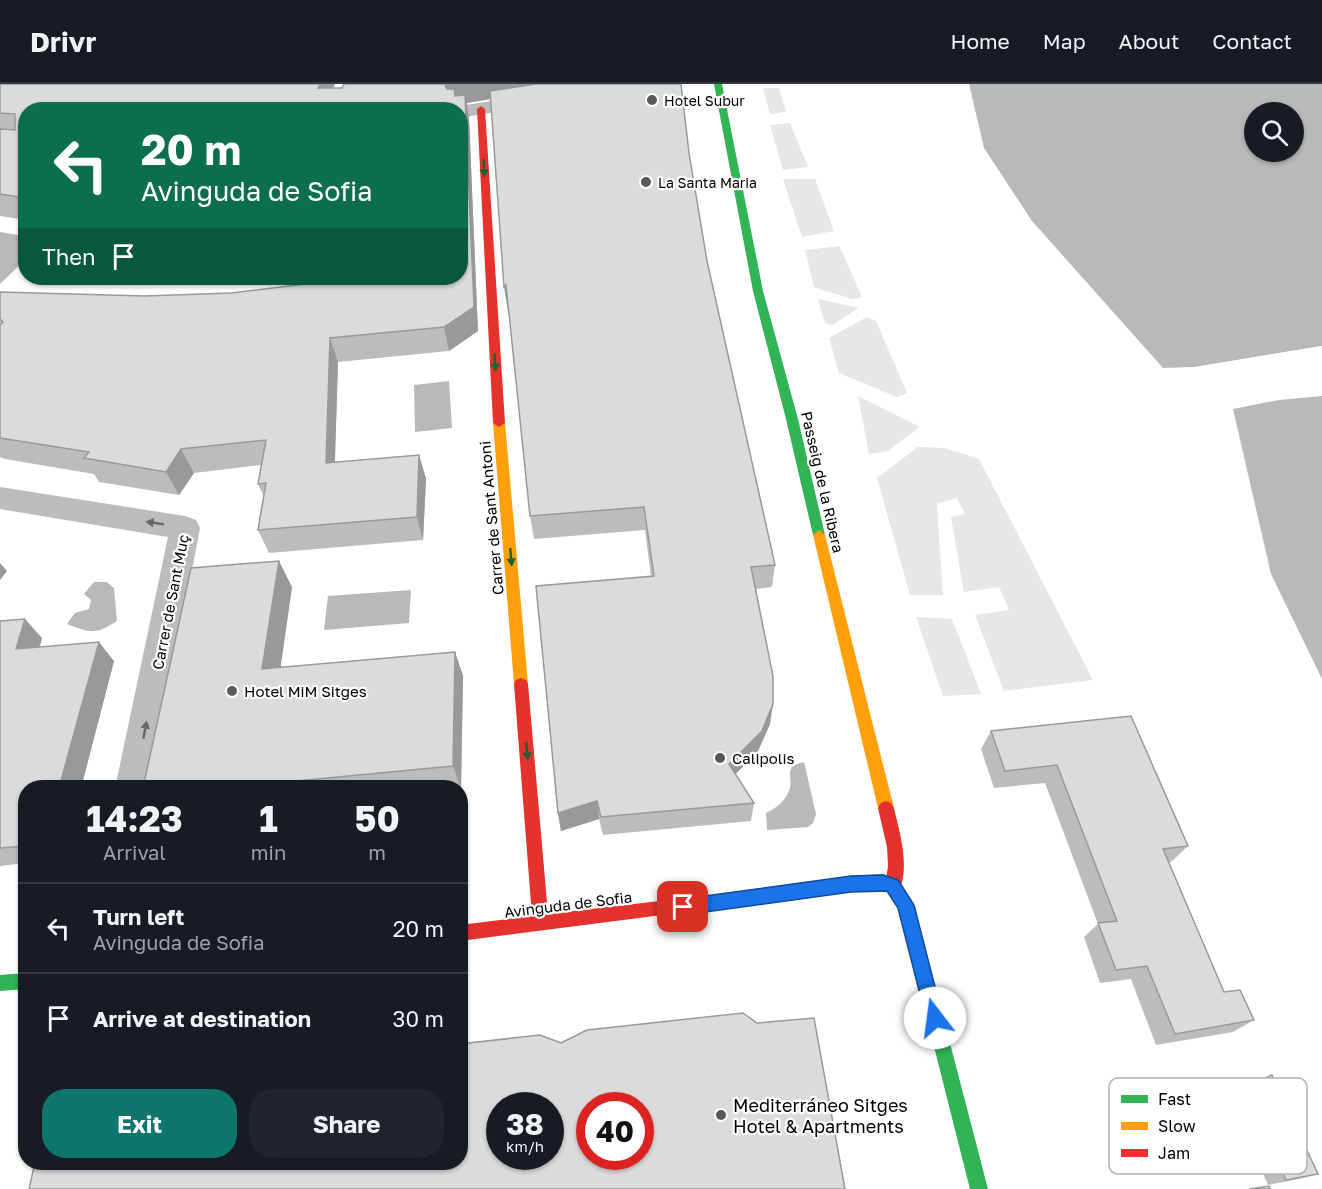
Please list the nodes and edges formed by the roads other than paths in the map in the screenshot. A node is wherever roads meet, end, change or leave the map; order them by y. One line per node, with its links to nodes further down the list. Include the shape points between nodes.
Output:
1 (488, 84): 4 (street)
2 (718, 84): 7 (street, Passeig de la Ribera, via 758,291 893,835 897,867)
3 (551, 98): 4 (street)
4 (471, 111): 8 (street, Carrer de Sant Antoni, one-way to 8)
5 (0, 498): 6 (street, Carrer de Sant Muç, one-way to 5, via 185,528)
6 (135, 780)
7 (893, 886): 8 (street, Avinguda de Sofia, via 883,882 851,884); 12 (street, via 906,905)
8 (541, 924): 9 (street, Avinguda de Sofia)
9 (468, 932)
10 (18, 982): 11 (street)
11 (0, 983)
12 (980, 1189)

